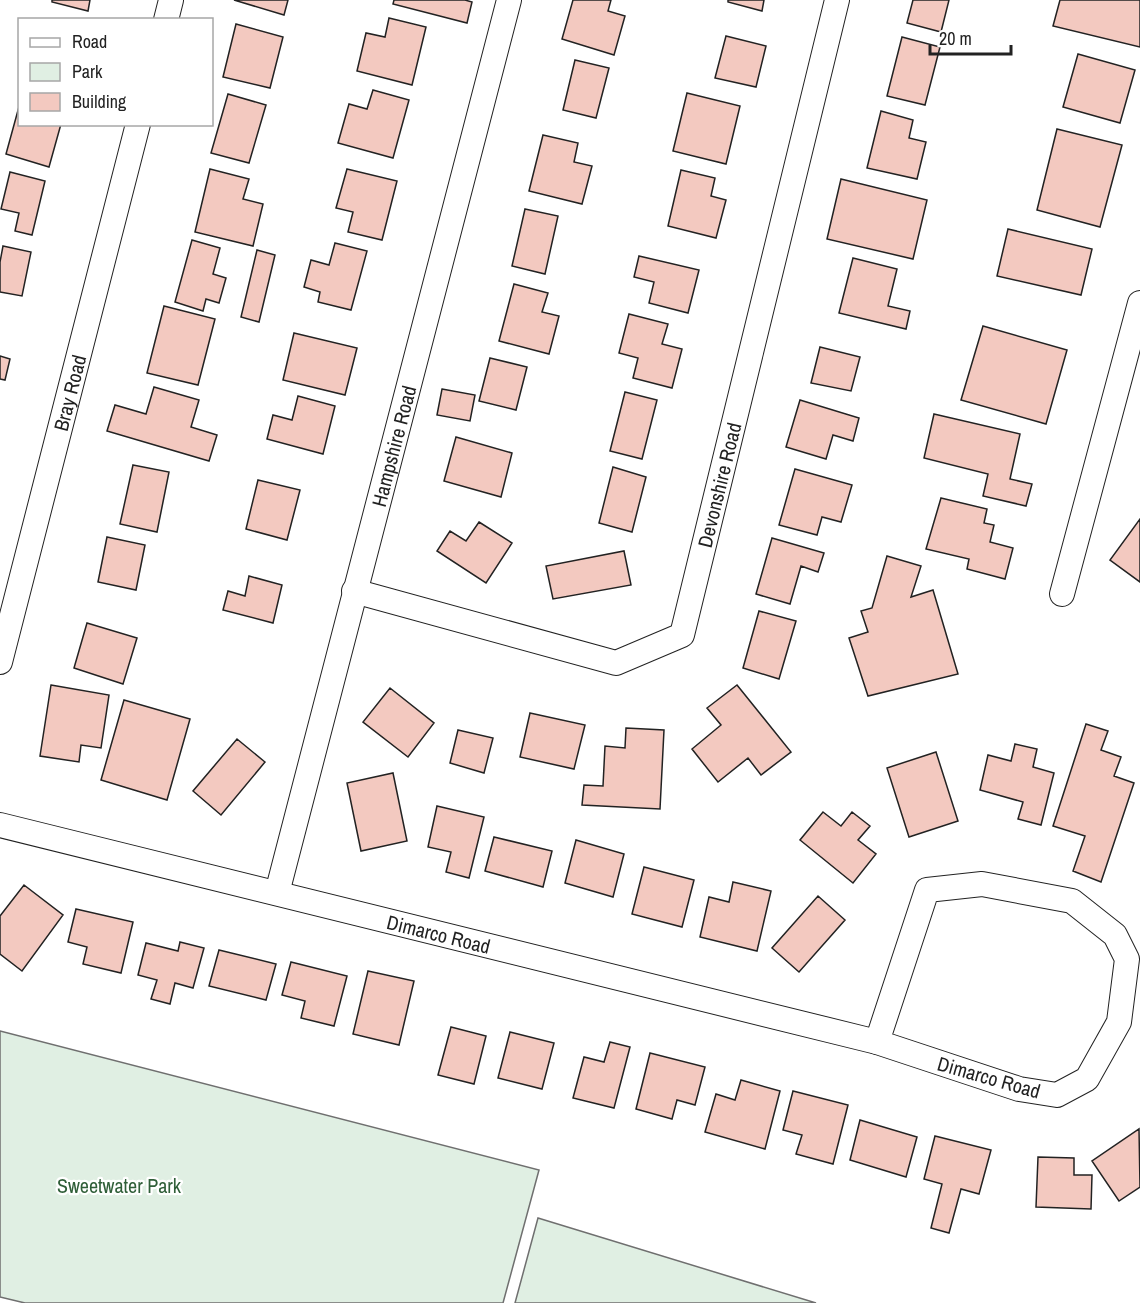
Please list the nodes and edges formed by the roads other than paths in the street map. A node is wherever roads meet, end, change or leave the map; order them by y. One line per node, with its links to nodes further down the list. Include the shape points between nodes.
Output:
1 (171, 0): 4 (street)
2 (509, 0): 7 (street, Hampshire Road)
3 (837, 0): 7 (street, Devonshire Road, via 682,635 616,663)
4 (166, 18)
5 (137, 126): 9 (street, Bray Road)
6 (1140, 303): 8 (street)
7 (354, 591): 11 (street, Hampshire Road)
8 (1062, 594)
9 (0, 662)
10 (0, 825): 11 (street, Dimarco Road)
11 (277, 893): 12 (street, Dimarco Road)
12 (876, 1042): 12 (street, Dimarco Road, via 1019,1089 1057,1095 1088,1079 1119,1022 1127,958 1114,935 1072,901 982,884 927,890)

